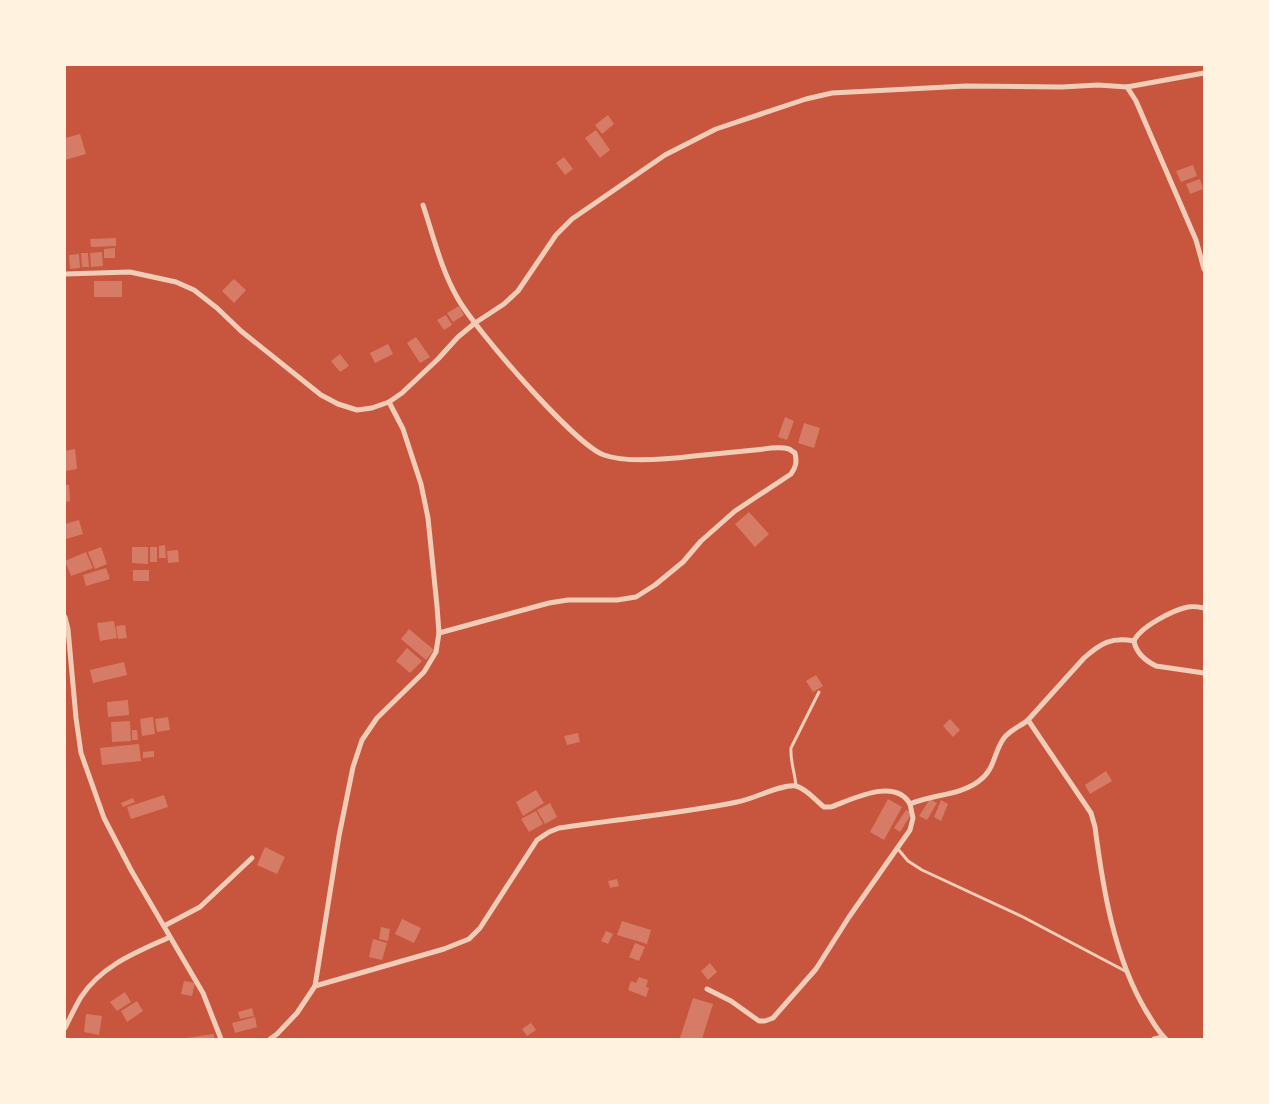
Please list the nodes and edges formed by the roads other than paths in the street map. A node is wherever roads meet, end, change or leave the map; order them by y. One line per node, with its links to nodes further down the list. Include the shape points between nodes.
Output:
1 (1204, 73): 2 (street)
2 (1127, 87): 4 (street, via 1196,240); 6 (street, via 966,86 832,93 722,127 665,155 572,219 556,235 518,291)
3 (423, 205): 6 (street, via 449,280)
4 (1204, 269)
5 (65, 274): 7 (street, via 130,272 176,282 202,296 297,377 330,400 357,410)
6 (475, 323): 7 (street); 10 (street, via 555,414 589,447 602,454 616,459 655,458 771,448 789,449 797,460 791,474 735,511 683,562 636,597 549,603)
7 (389, 402): 10 (street, via 403,429 421,484 428,518)
8 (1204, 608): 11 (street, via 1188,607 1170,614 1146,628)
9 (65, 617): 19 (street, via 81,753 89,778 104,818)
10 (438, 633): 22 (street, via 436,652 424,672 377,718 362,740 353,767 338,844)
11 (1134, 641): 12 (street, via 1140,654 1156,666); 14 (street, via 1109,641 1094,649)
12 (1204, 674)
13 (819, 692): 15 (lane, via 791,748)
14 (1028, 720): 16 (street, via 1004,738 992,766 978,782 943,796); 21 (street, via 1091,813 1113,926)
15 (796, 786): 16 (street, via 824,807 882,791 900,794); 22 (street, via 714,807 558,828 537,840 480,928 469,938 444,949)
16 (910, 804): 17 (street, via 912,824)
17 (898, 849): 21 (lane, via 922,870); 23 (street, via 811,974 773,1018 759,1021 731,1001)
18 (252, 858): 19 (street, via 200,907)
19 (164, 926): 20 (street)
20 (170, 936): 24 (street, via 122,959 99,976 81,997); 26 (street, via 203,993)
21 (1127, 972): 25 (street)
22 (315, 986): 27 (street, via 297,1012)
23 (706, 989)
24 (65, 1028)
25 (1164, 1038): 28 (street)
26 (221, 1039)
27 (270, 1039)
28 (1154, 1039)

